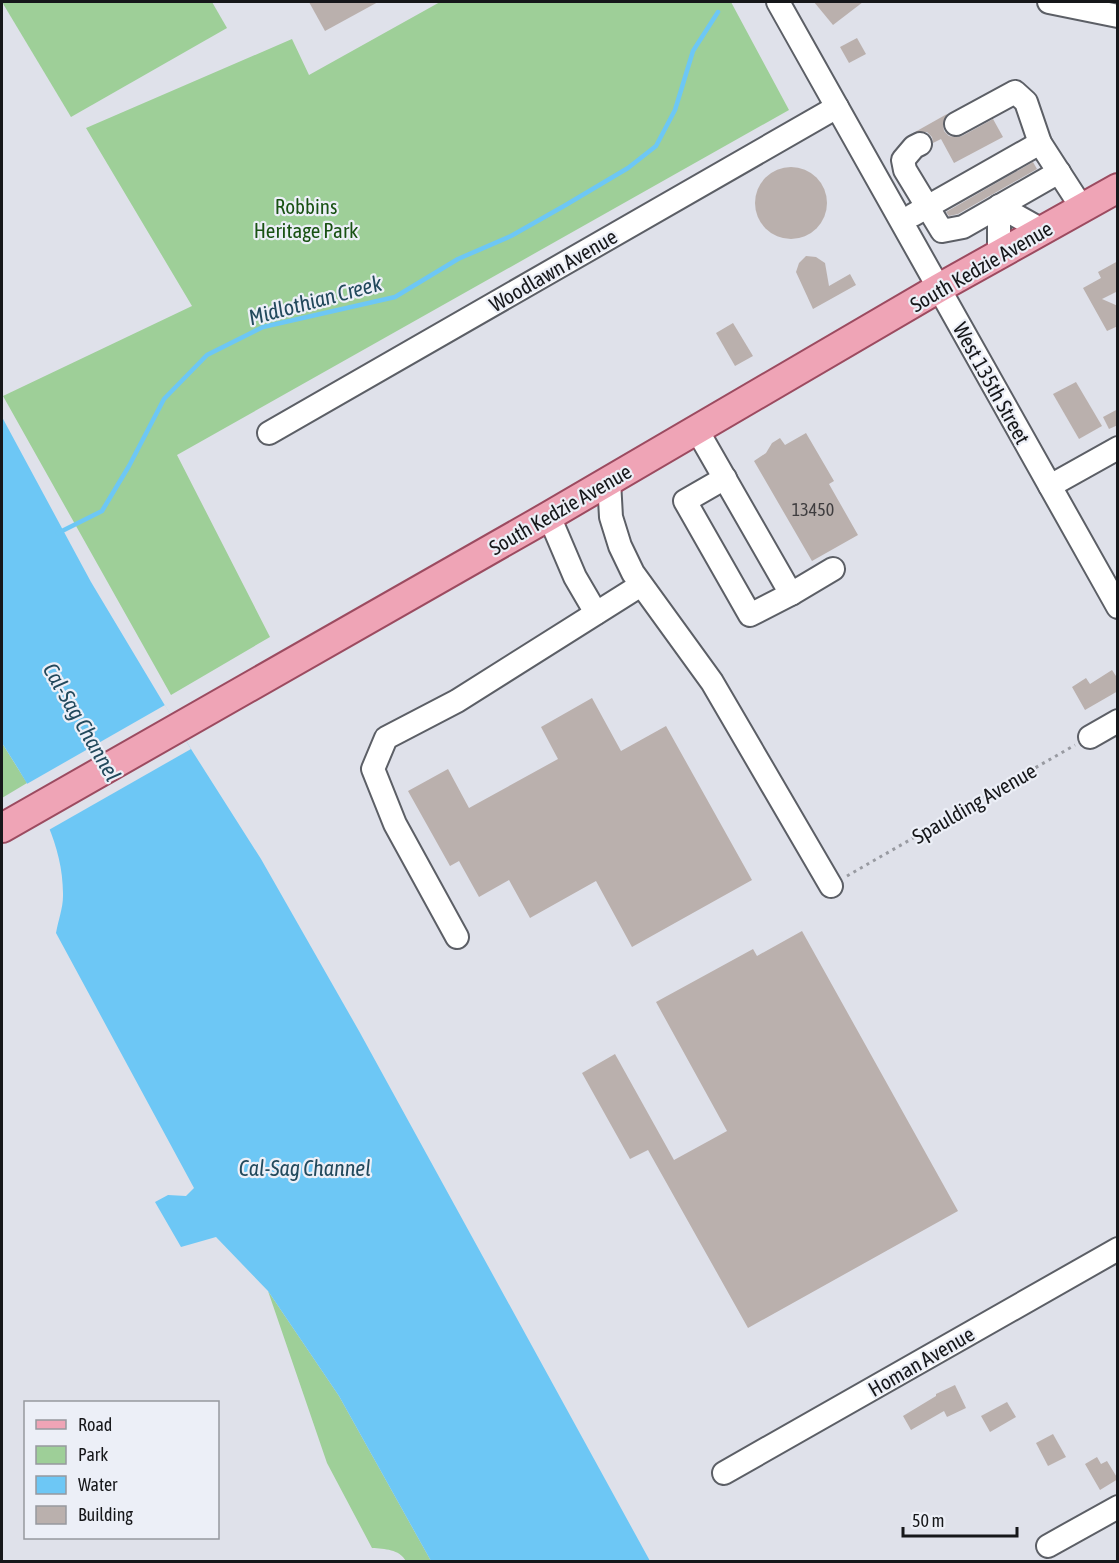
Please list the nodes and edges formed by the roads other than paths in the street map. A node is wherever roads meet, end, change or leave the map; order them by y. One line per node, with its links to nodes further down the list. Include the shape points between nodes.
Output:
1 (1049, 2): 3 (street)
2 (782, 6): 4 (street, West 135th Street)
3 (1118, 16)
4 (837, 107): 13 (street, West 135th Street); 18 (street, Woodlawn Avenue)
5 (956, 124): 6 (street, via 1015,92 1026,102)
6 (1040, 143): 8 (street); 11 (street)
7 (920, 144): 11 (street, via 903,160 904,170)
8 (1059, 172): 10 (street); 12 (street)
9 (1118, 188): 12 (main road, South Kedzie Avenue)
10 (999, 206): 11 (street, via 963,227 942,231); 14 (street); 15 (street)
11 (926, 207): 13 (street)
12 (1083, 208): 14 (main road, South Kedzie Avenue)
13 (901, 221): 16 (street, West 135th Street)
14 (1042, 230): 15 (main road, South Kedzie Avenue)
15 (999, 255): 16 (main road, South Kedzie Avenue)
16 (939, 288): 17 (main road, South Kedzie Avenue); 22 (street, West 135th Street)
17 (697, 430): 20 (street); 21 (main road, South Kedzie Avenue)
18 (269, 433)
19 (1118, 448): 22 (street)
20 (725, 478): 26 (street); 26 (street, via 686,501 750,615)
21 (609, 482): 23 (main road, South Kedzie Avenue); 25 (street, via 611,517)
22 (1050, 486): 27 (street, West 135th Street)
23 (549, 516): 28 (street, via 575,577); 31 (main road, South Kedzie Avenue)
24 (833, 569): 26 (street)
25 (641, 585): 28 (street); 32 (street, via 712,682)
26 (791, 594)
27 (1118, 607)
28 (596, 613): 33 (street, via 457,701 386,738 373,769 395,824)
29 (1118, 721): 30 (street)
30 (1090, 737)
31 (13, 822)
32 (831, 886)
33 (457, 937)
34 (1118, 1249): 35 (street, Homan Avenue)
35 (724, 1473)
36 (1118, 1507): 37 (street)
37 (1048, 1546)

